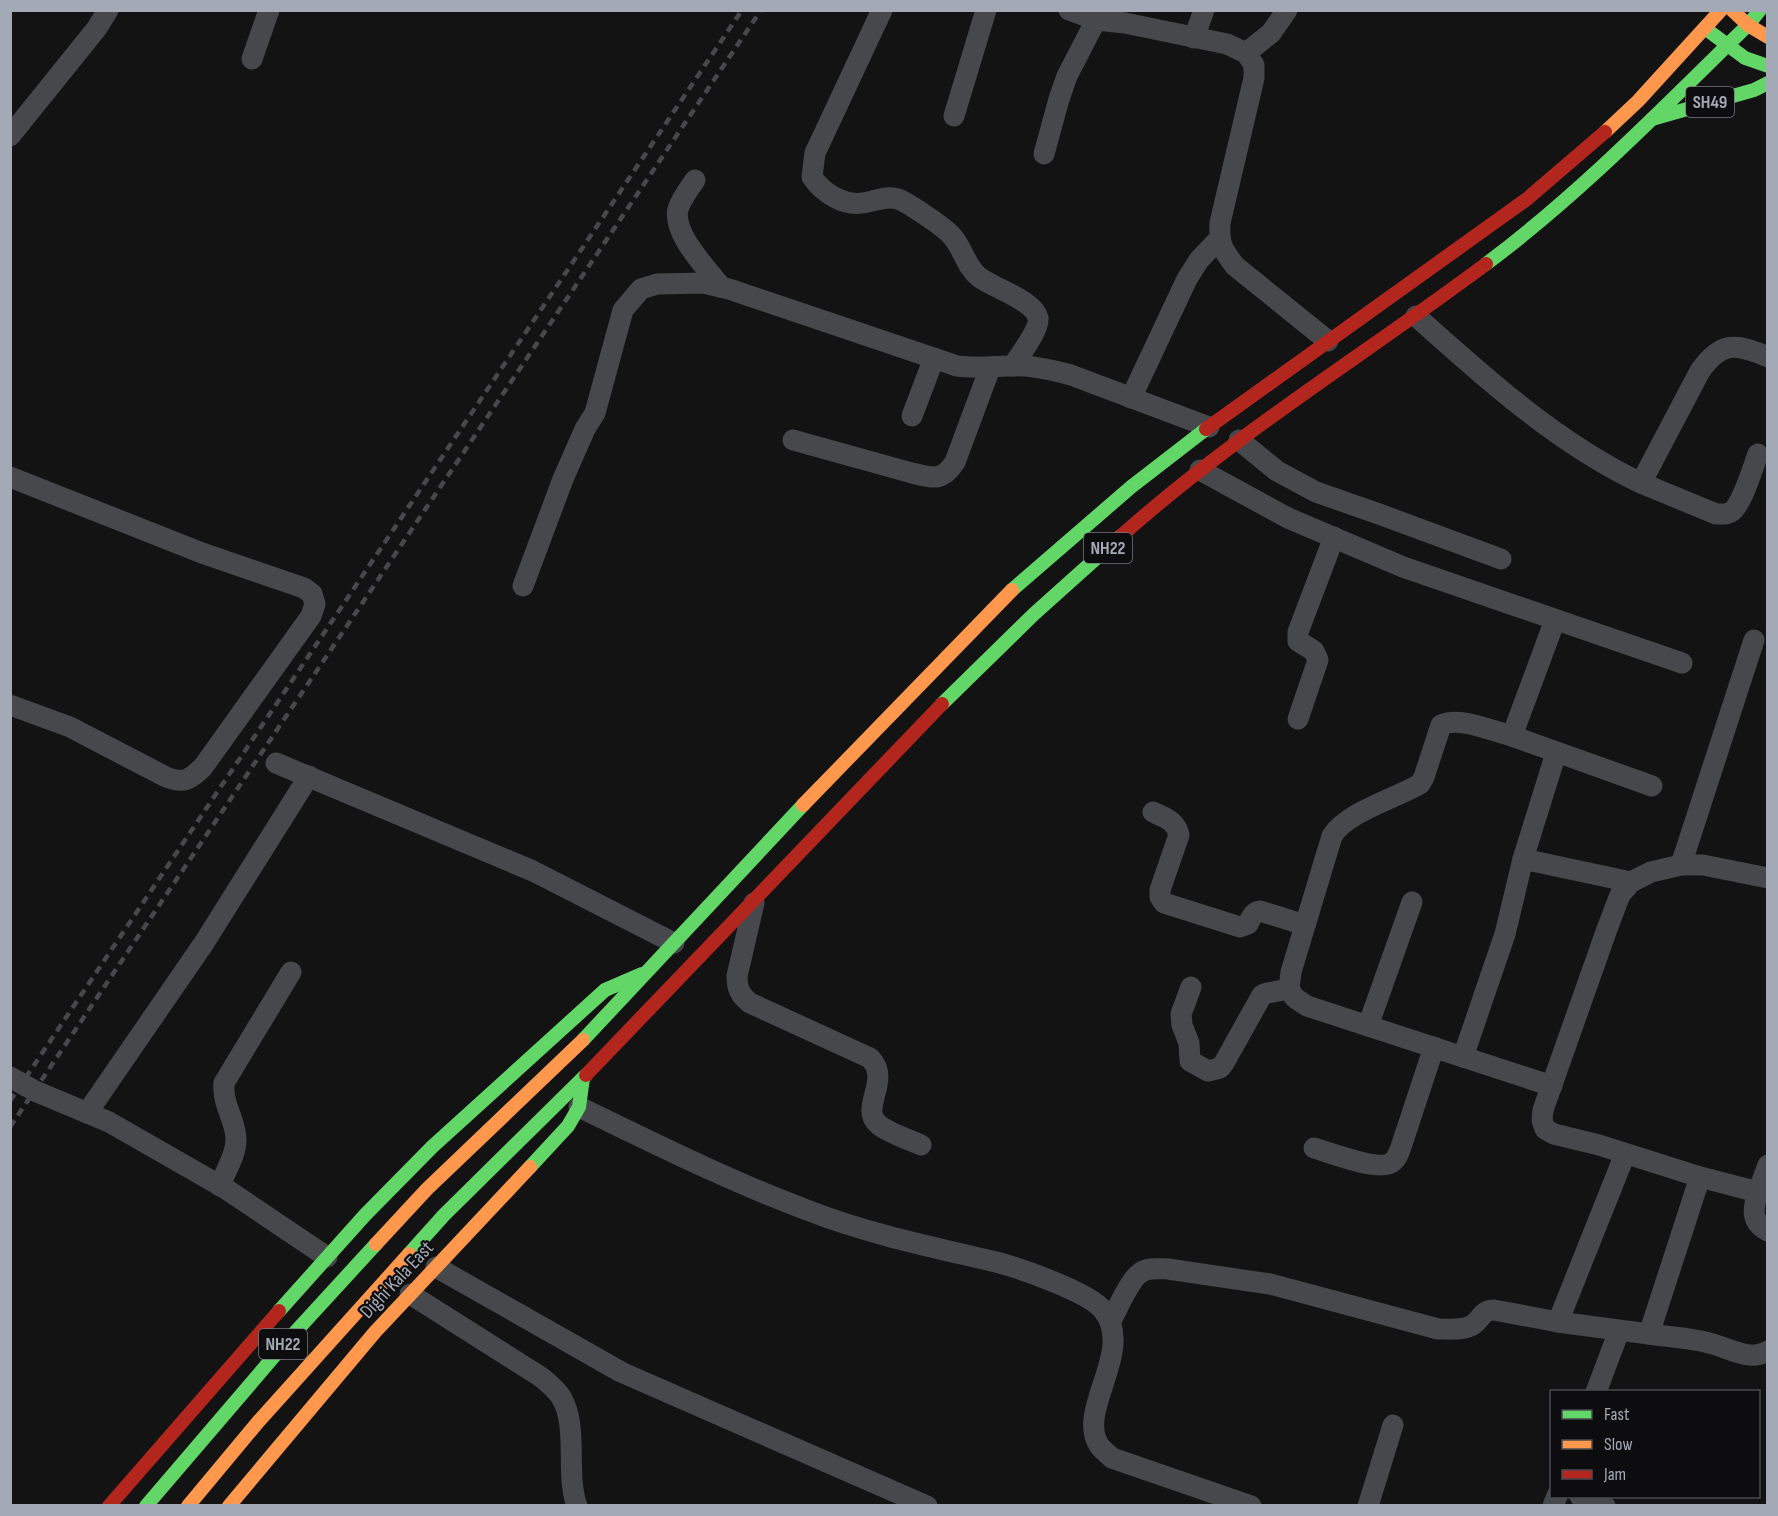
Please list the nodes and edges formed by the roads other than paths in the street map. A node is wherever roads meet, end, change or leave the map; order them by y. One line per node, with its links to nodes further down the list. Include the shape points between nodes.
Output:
1 (108, 10): 23 (street)
2 (269, 10): 18 (street)
3 (882, 10): 32 (street, via 815,153 812,177 818,186 850,203 896,198 908,204 952,235 977,276 1032,308 1038,317 1037,326)
4 (986, 10): 21 (street)
5 (1069, 10): 11 (street)
6 (1204, 10): 15 (street)
7 (1287, 10): 17 (street, via 1271,33)
8 (1721, 10): 13 (main road, NH22)
9 (1732, 10): 12 (main road)
10 (1760, 10): 12 (main road, NH22)
11 (1096, 20): 15 (street); 24 (street, via 1067,76)
12 (1748, 25): 14 (main road); 16 (main road, NH22)
13 (1705, 28): 16 (main road); 29 (main road, NH22, via 1638,101 1527,199)
14 (1767, 37)
15 (1194, 38): 17 (street, via 1227,44)
16 (1727, 45): 19 (main road, via 1745,58); 22 (main road, NH22)
17 (1245, 53): 26 (street, via 1254,65 1254,78)
18 (252, 59)
19 (1767, 66)
20 (1763, 93): 22 (main road, SH49)
21 (954, 116)
22 (1652, 119): 28 (main road, NH22, via 1570,195)
23 (10, 136)
24 (1044, 154)
25 (695, 180): 27 (street, via 679,207 679,224 687,243)
26 (1219, 239): 29 (street, via 1235,266); 34 (street, via 1187,279)
27 (721, 287): 31 (street); 45 (street, via 703,283 657,284 641,289 623,310 598,406 563,479)
28 (1416, 316): 38 (main road, NH22); 42 (street, via 1474,368 1569,442)
29 (1328, 341): 36 (main road, NH22)
30 (1767, 357): 42 (street, via 1751,349 1734,347 1720,349 1709,358)
31 (934, 358): 33 (street, via 957,366); 35 (street)
32 (1013, 366): 33 (street); 34 (street, via 1071,375)
33 (990, 368): 37 (street, via 955,462 949,472 939,477)
34 (1131, 398): 36 (street)
35 (912, 416)
36 (1209, 427): 64 (main road, NH22, via 1131,487 1012,590)
37 (793, 440)
38 (1239, 440): 40 (main road, NH22); 44 (street, via 1277,471 1316,492)
39 (1758, 454): 42 (street, via 1740,501 1734,511 1726,514 1716,514)
40 (1200, 470): 43 (street, via 1259,503); 61 (main road, NH22, via 1034,614 865,782)
41 (10, 477): 49 (street, via 202,553 304,588 312,594 315,604 311,616 203,767 191,778 179,781 166,777 70,727)
42 (1641, 483)
43 (1334, 537): 46 (street, via 1403,567); 50 (street, via 1298,632 1298,641 1314,651 1318,660)
44 (1501, 559)
45 (523, 586)
46 (1555, 620): 48 (street); 51 (street)
47 (1754, 640): 58 (street)
48 (1682, 663)
49 (10, 705)
50 (1298, 719)
51 (1512, 736): 52 (street); 63 (street, via 1459,721 1441,724 1420,784 1338,826)
52 (1556, 753): 55 (street); 57 (street)
53 (276, 763): 54 (street)
54 (309, 776): 64 (street, via 533,872); 76 (street, via 204,943)
55 (1652, 786)
56 (1153, 812): 63 (street, via 1178,826 1179,835 1160,890 1164,903 1240,927 1260,911)
57 (1523, 859): 60 (street); 71 (street, via 1505,934)
58 (1681, 865): 59 (street, via 1703,865); 60 (street)
59 (1767, 878)
60 (1630, 882): 74 (street, via 1620,895 1607,929)
61 (755, 900): 73 (main road, NH22); 77 (street, via 737,976 742,997 870,1058 879,1073 873,1118 879,1125)
62 (1412, 902): 69 (street)
63 (1305, 925): 68 (street)
64 (674, 943): 65 (main road, NH22)
65 (647, 971): 85 (main road, via 606,990 567,1023 432,1147); 97 (main road, NH22, via 570,1054 427,1189 280,1348)
66 (291, 972): 82 (street, via 224,1083 225,1104 236,1139)
67 (1191, 987): 68 (street, via 1180,1021 1189,1043 1190,1061 1209,1071 1224,1063 1262,996)
68 (1289, 989): 69 (street, via 1307,1006)
69 (1368, 1026): 70 (street)
70 (1434, 1047): 71 (street); 78 (street, via 1401,1147 1390,1164 1370,1164)
71 (1463, 1057): 74 (street)
72 (10, 1077): 76 (street)
73 (583, 1078): 75 (main road, Dighi Kala East); 98 (main road, NH22, via 444,1215)
74 (1552, 1086): 79 (street, via 1543,1110 1545,1129)
75 (579, 1107): 86 (main road, Dighi Kala East, via 568,1125); 88 (street, via 808,1211 870,1232 1013,1267 1042,1278 1083,1295 1102,1308)
76 (87, 1113): 82 (street)
77 (921, 1145)
78 (1314, 1148)
79 (1625, 1154): 81 (street); 89 (street)
80 (1767, 1165): 83 (street)
81 (1700, 1177): 83 (street); 91 (street)
82 (220, 1186): 85 (street)
83 (1758, 1192): 84 (street, via 1754,1215)
84 (1767, 1231)
85 (327, 1257): 96 (main road)
86 (436, 1267): 87 (main road, Dighi Kala East); 101 (street, via 621,1372)
87 (410, 1294): 99 (main road, Dighi Kala East); 100 (street, via 554,1388 567,1415)
88 (1111, 1321): 89 (street, via 1142,1272 1168,1269 1270,1284 1438,1329 1472,1326 1489,1310); 102 (street, via 1110,1363 1095,1411 1094,1428 1099,1444 1112,1458)
89 (1558, 1322): 90 (street)
90 (1619, 1331): 91 (street); 93 (street)
91 (1649, 1334): 92 (street, via 1697,1340 1750,1355)
92 (1767, 1351)
93 (1597, 1390)
94 (1393, 1425): 103 (street)
95 (1583, 1498): 104 (street)
96 (109, 1506)
97 (146, 1506)
98 (188, 1506)
99 (229, 1506)
100 (577, 1506)
101 (927, 1506)
102 (1251, 1506)
103 (1368, 1506)
104 (1605, 1506)

